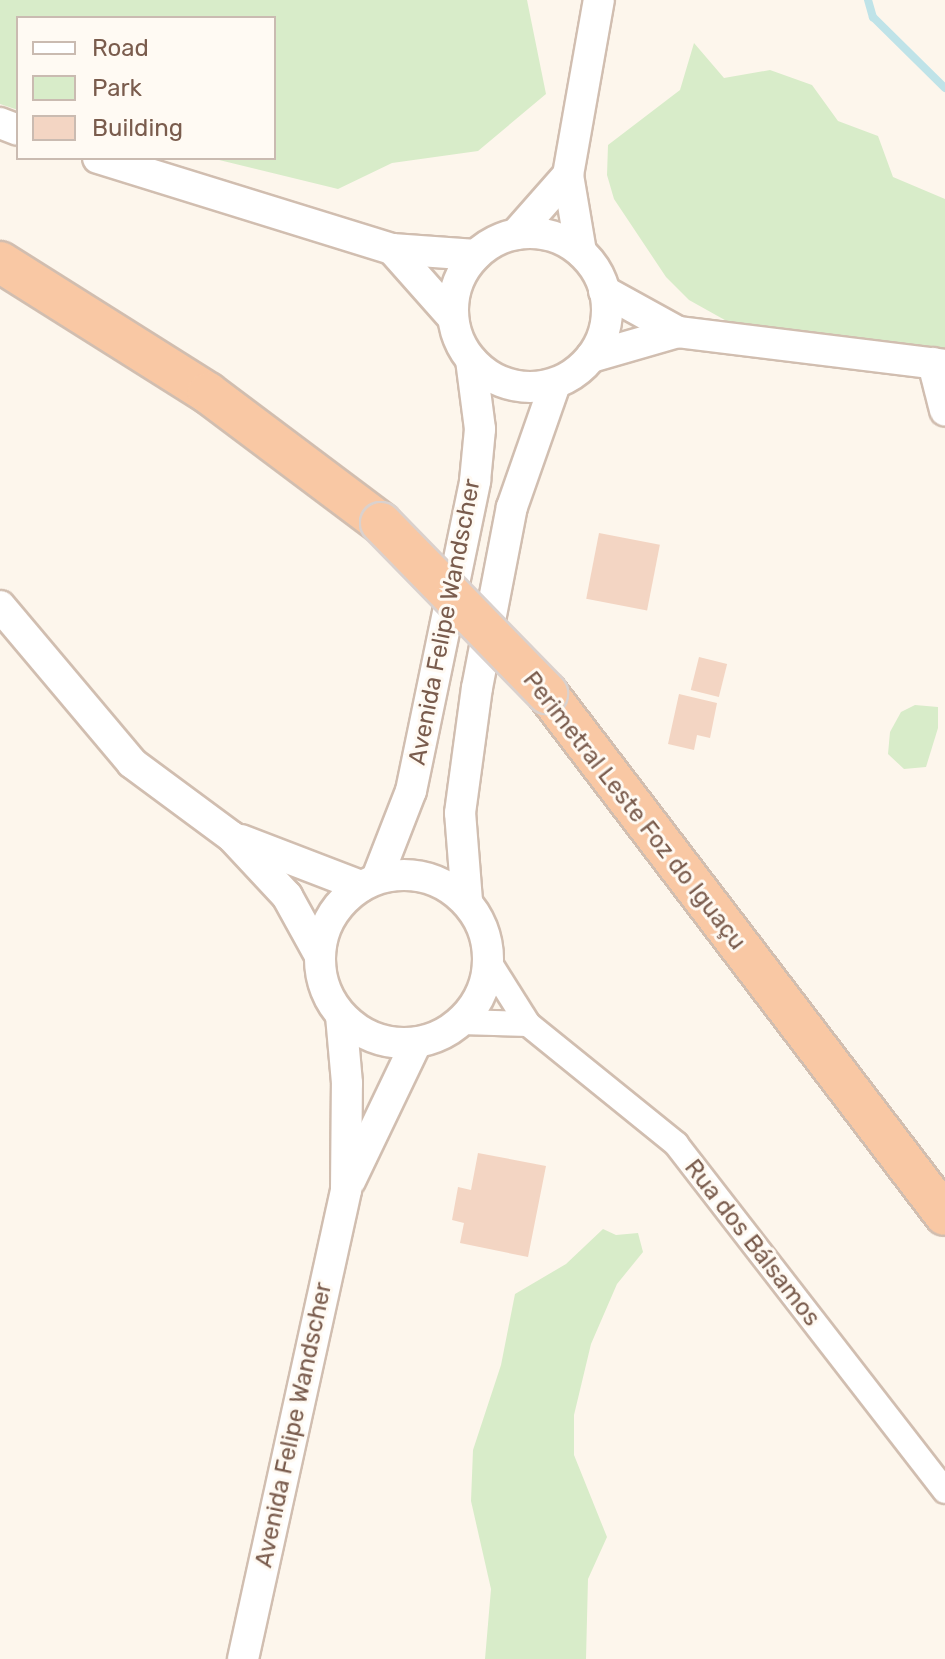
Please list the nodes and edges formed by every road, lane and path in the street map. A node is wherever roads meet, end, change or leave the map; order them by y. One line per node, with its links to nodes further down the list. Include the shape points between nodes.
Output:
1 (599, 0): 3 (street)
2 (104, 160): 5 (street)
3 (568, 175): 4 (street); 6 (street)
4 (516, 234): 6 (street, via 551,236); 7 (street)
5 (392, 249): 7 (street); 10 (street)
6 (581, 252): 9 (street)
7 (476, 255): 10 (street, via 462,273)
8 (0, 262): 28 (highway, Perimetral Leste Foz do Iguaçu, bridge, via 208,393 381,523 547,693)
9 (604, 291): 11 (street); 12 (street, via 602,336)
10 (453, 318): 13 (street)
11 (678, 332): 12 (street); 14 (street)
12 (591, 357): 15 (street)
13 (471, 360): 15 (street, via 509,385); 19 (street, Avenida Felipe Wandscher, via 480,429 475,481 411,791)
14 (939, 364): 16 (street)
15 (555, 384): 20 (street, Avenida Felipe Wandscher, via 512,507 477,688 460,813)
16 (945, 410)
17 (0, 606): 18 (street, via 132,763)
18 (232, 837): 19 (street); 21 (street, via 287,896)
19 (369, 882): 20 (street, via 420,876 441,882); 21 (street, via 339,903)
20 (467, 901): 22 (street, via 484,930)
21 (319, 954): 23 (street, via 324,987)
22 (489, 962): 24 (street, via 481,995); 25 (street, Rua dos Bálsamos)
23 (341, 1016): 26 (street, via 362,1033 388,1043); 27 (street, Avenida Felipe Wandscher, via 347,1083)
24 (461, 1022): 25 (street); 26 (street)
25 (528, 1024): 29 (street, Rua dos Bálsamos, via 676,1144)
26 (416, 1043): 27 (street, Avenida Felipe Wandscher)
27 (346, 1190): 30 (street, Avenida Felipe Wandscher)
28 (945, 1215)
29 (945, 1491)
30 (243, 1659)

